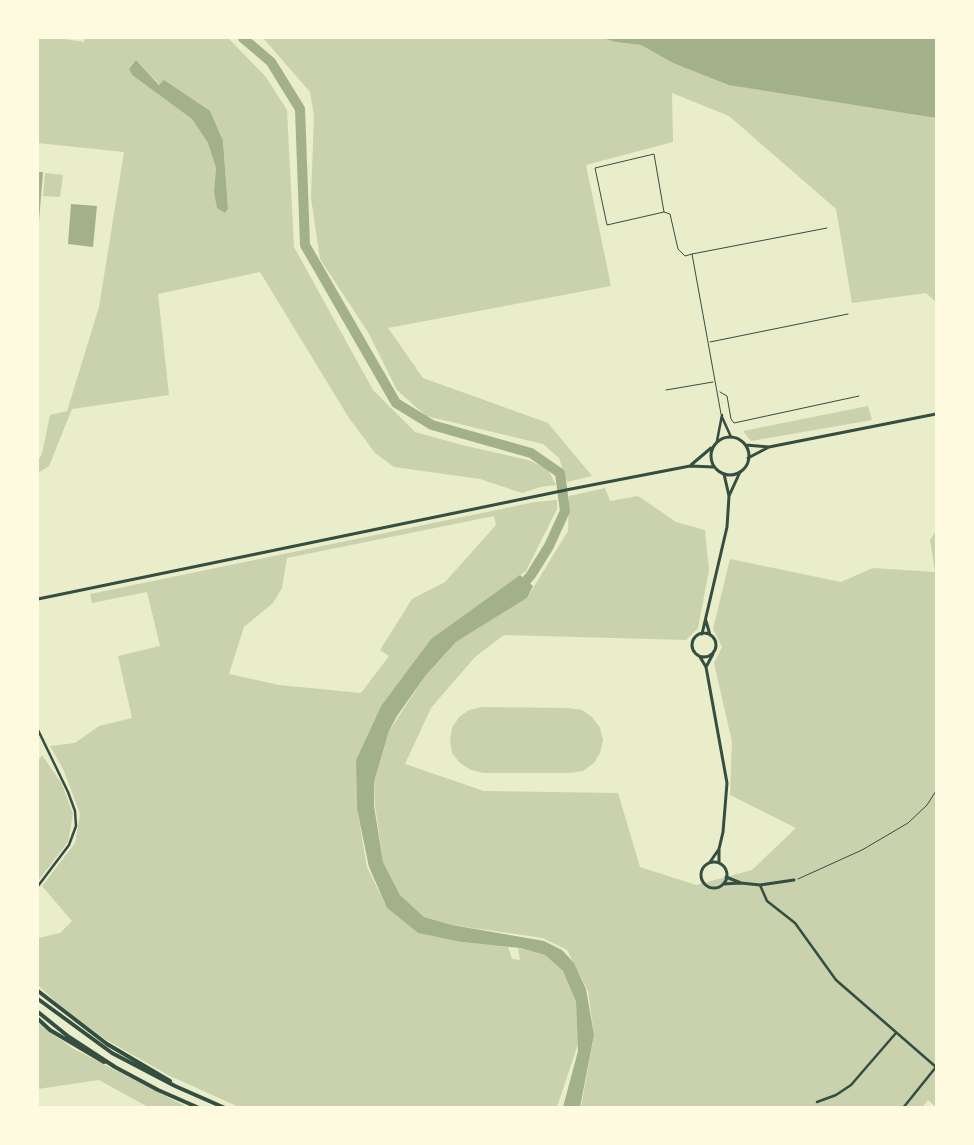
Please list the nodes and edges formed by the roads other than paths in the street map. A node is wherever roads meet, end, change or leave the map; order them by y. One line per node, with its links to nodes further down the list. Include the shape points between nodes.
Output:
1 (664, 212): 1 (lane, via 654,154 595,168 607,225); 3 (lane, via 670,214 678,249 685,256)
2 (827, 228): 3 (lane)
3 (692, 254): 5 (lane)
4 (848, 314): 5 (lane)
5 (710, 342): 6 (lane)
6 (714, 381): 7 (lane); 8 (lane)
7 (666, 390)
8 (719, 392): 9 (lane, via 727,396 734,423); 11 (lane)
9 (859, 396)
10 (936, 414): 16 (main road)
11 (722, 415): 12 (street); 13 (street)
12 (730, 437): 13 (main road); 14 (main road)
13 (717, 441): 15 (main road)
14 (746, 445): 16 (main road); 17 (main road)
15 (712, 447): 18 (main road); 19 (main road, via 710,457)
16 (770, 447): 17 (main road)
17 (748, 458): 20 (main road)
18 (690, 466): 19 (main road); 23 (main road)
19 (714, 467): 21 (main road)
20 (740, 472): 21 (main road); 22 (main road)
21 (724, 474): 22 (main road)
22 (729, 496): 24 (main road, via 727,527)
23 (38, 599)
24 (706, 620): 25 (main road); 26 (main road)
25 (702, 634): 26 (main road); 28 (main road, via 695,638 693,644)
26 (710, 635): 27 (main road, via 716,645)
27 (713, 654): 28 (main road); 29 (main road)
28 (699, 656): 29 (main road)
29 (706, 667): 31 (main road, via 726,783)
30 (38, 730): 39 (street, via 68,792 76,826 68,845)
31 (719, 849): 32 (main road); 33 (main road)
32 (709, 863): 33 (main road); 37 (main road, via 702,870 703,881 712,887)
33 (719, 863): 34 (main road, via 725,869)
34 (726, 877): 36 (main road); 37 (main road)
35 (794, 880): 38 (main road)
36 (741, 883): 37 (main road); 38 (main road)
37 (722, 884)
38 (760, 885): 44 (street, via 767,901 806,935 836,980)
39 (38, 886)
40 (38, 990): 47 (highway, via 107,1044)
41 (38, 999): 47 (highway, via 112,1053)
42 (38, 1012): 45 (highway, via 69,1037)
43 (38, 1019): 45 (highway, via 95,1058)
44 (896, 1033): 46 (street); 48 (street, via 851,1085)
45 (116, 1067): 49 (highway)
46 (936, 1067): 51 (street)
47 (194, 1095): 50 (highway)
48 (817, 1102)
49 (199, 1108)
50 (225, 1108)
51 (903, 1108)

